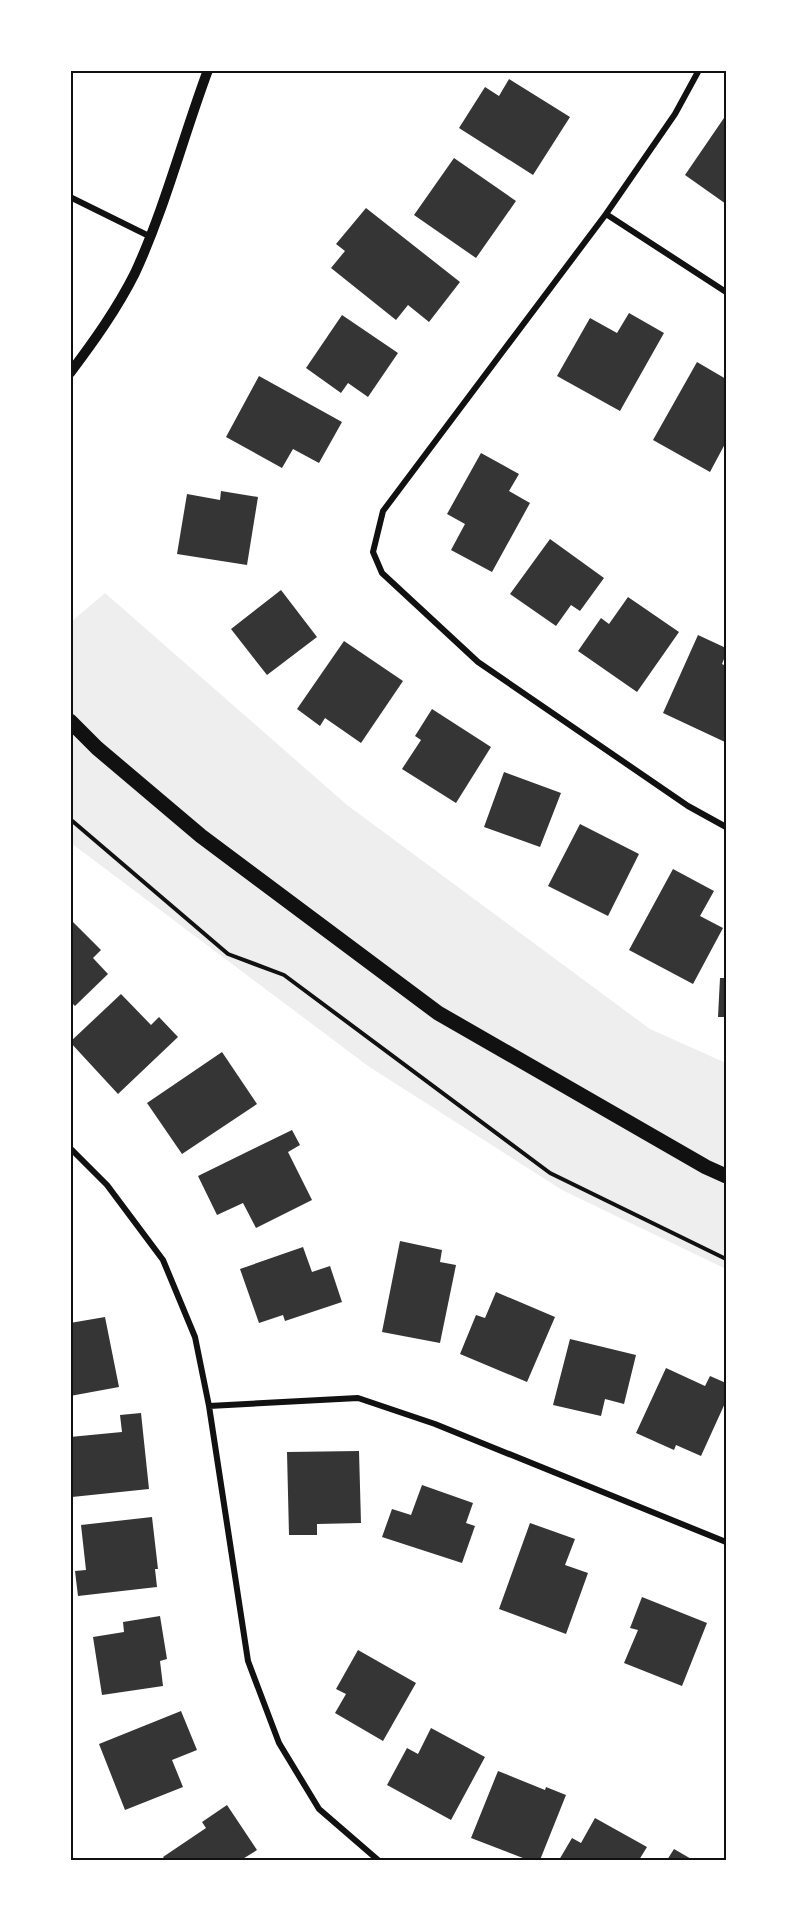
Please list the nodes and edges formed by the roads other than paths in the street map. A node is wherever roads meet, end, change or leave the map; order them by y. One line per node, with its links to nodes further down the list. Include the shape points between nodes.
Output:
1 (208, 70): 5 (street)
2 (699, 70): 4 (street, via 675,114)
3 (70, 197): 5 (street)
4 (606, 214): 6 (street); 9 (street, via 383,511 373,552 382,573 478,662 688,806)
5 (151, 237): 7 (street, via 114,312)
6 (726, 292)
7 (70, 373)
8 (70, 721): 11 (main road, via 201,836 438,1013)
9 (726, 827)
10 (70, 1148): 12 (street, via 107,1185 163,1260 195,1337)
11 (726, 1176)
12 (209, 1406): 13 (street, via 358,1398 435,1424); 14 (street, via 248,1661 279,1743 319,1809)
13 (726, 1542)
14 (378, 1860)

